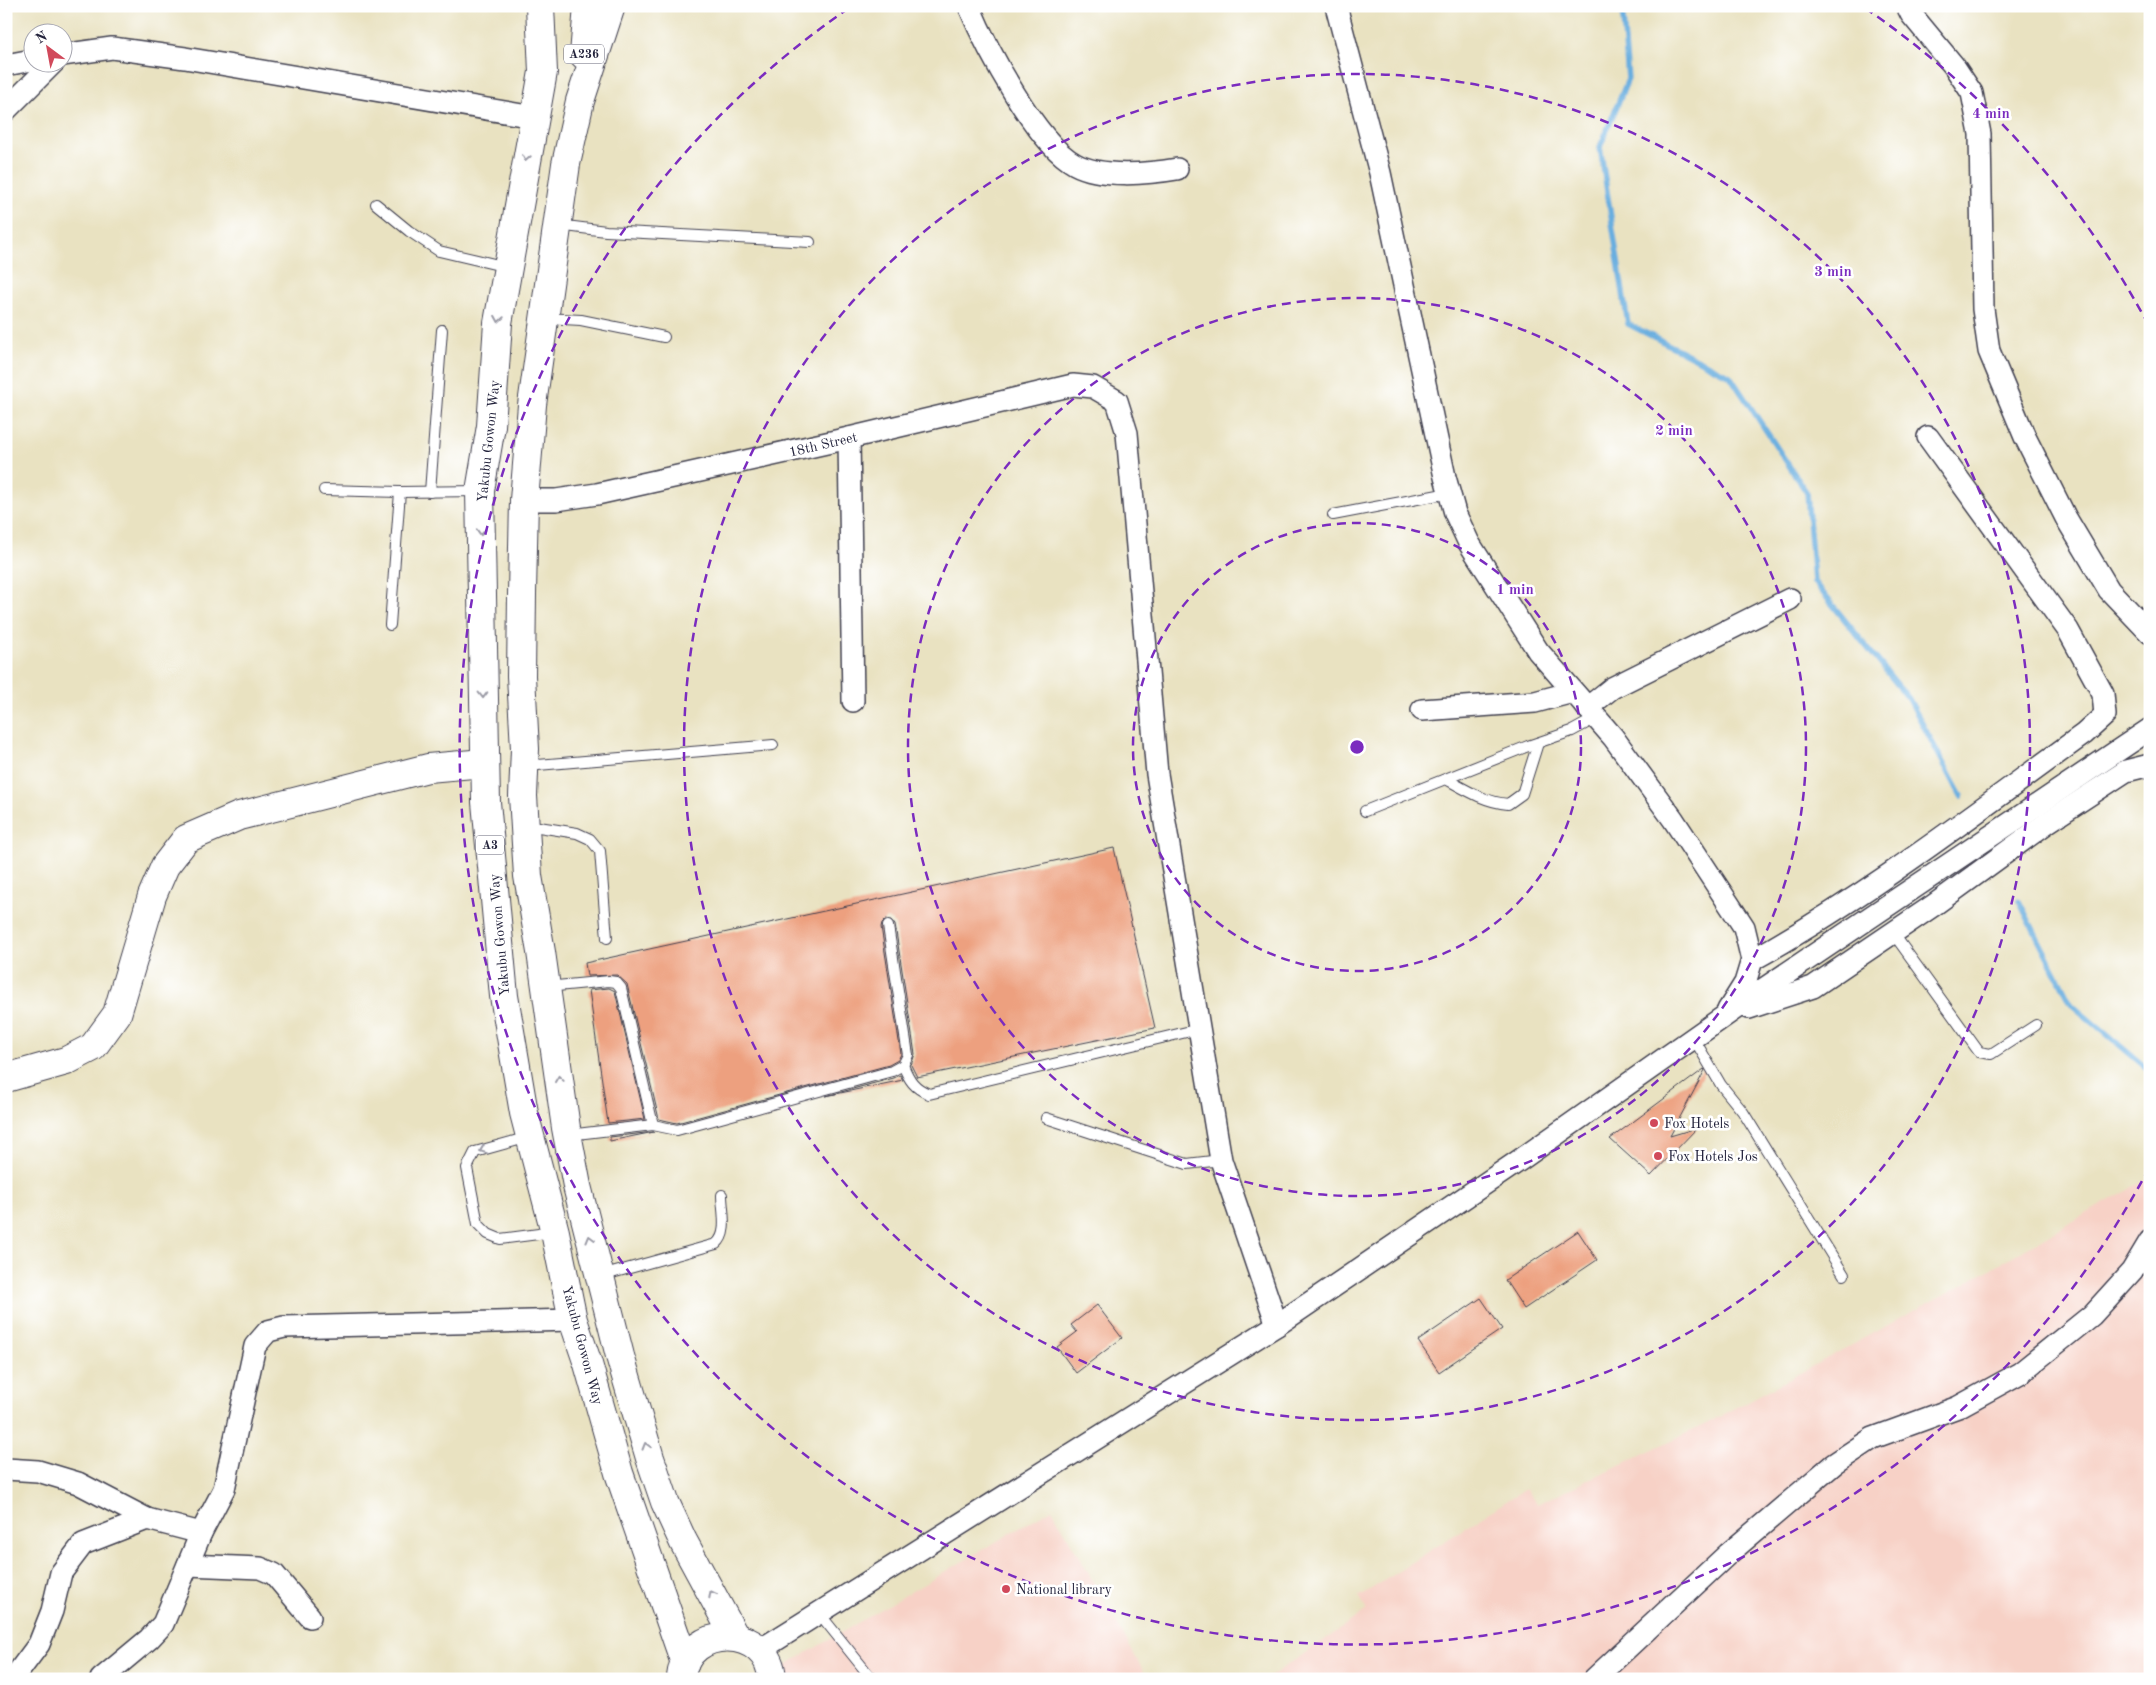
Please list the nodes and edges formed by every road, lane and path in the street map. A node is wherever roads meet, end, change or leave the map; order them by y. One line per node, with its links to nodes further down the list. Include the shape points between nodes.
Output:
1 (540, 6): 12 (main road, Yakubu Gowon Way / A3)
2 (557, 6): 12 (main road, A236)
3 (588, 6): 13 (main road, A236)
4 (611, 6): 13 (main road)
5 (969, 6): 16 (street, via 1027,114 1055,149 1076,164 1101,171 1148,174)
6 (1336, 6): 30 (street, via 1380,173)
7 (1907, 6): 35 (street, via 1972,93 1980,134 1982,309 1989,351 2025,437 2066,518 2109,590)
8 (72, 54): 15 (street, via 112,48 185,58)
9 (22, 62): 10 (street)
10 (6, 65)
11 (44, 72): 14 (street)
12 (543, 72): 15 (main road, Yakubu Gowon Way / A3)
13 (580, 101): 18 (main road)
14 (6, 110)
15 (534, 117): 20 (main road, Yakubu Gowon Way / A3, one-way to 20)
16 (1176, 169)
17 (376, 204): 20 (lane, via 439,251)
18 (557, 225): 19 (lane, via 606,231); 21 (main road)
19 (810, 242)
20 (508, 267): 27 (main road, Yakubu Gowon Way / A3, one-way to 27, via 498,324 491,426)
21 (544, 318): 23 (lane, via 582,320); 31 (main road)
22 (442, 330): 29 (lane)
23 (664, 337)
24 (1928, 437): 52 (street, via 2068,630 2103,694 2105,716 1886,876 1808,929)
25 (850, 438): 31 (street, 18th Street, via 597,494 556,500); 37 (street); 56 (street, 18th Street, via 1073,385 1093,387 1117,401 1127,433 1157,774)
26 (324, 490): 28 (lane)
27 (480, 490): 29 (lane); 43 (main road, Yakubu Gowon Way / A3, one-way to 43)
28 (400, 492): 29 (lane); 34 (lane)
29 (430, 492)
30 (1449, 493): 32 (lane); 36 (street, via 1469,543 1538,651)
31 (524, 500): 45 (main road)
32 (1333, 515)
33 (1790, 599): 39 (street, via 1612,688)
34 (390, 625)
35 (2150, 633)
36 (1573, 692): 38 (street, via 1535,702); 39 (street)
37 (853, 701)
38 (1422, 710)
39 (1592, 713): 41 (lane, via 1572,731); 52 (street, via 1673,819 1720,888 1744,927)
40 (2150, 729): 54 (street)
41 (1538, 742): 46 (lane); 46 (lane, via 1522,794 1508,804 1496,803)
42 (773, 745): 45 (lane)
43 (484, 763): 59 (main road, via 418,770 239,816 186,839 165,866 152,896 117,1014 93,1047 66,1061); 63 (main road, Yakubu Gowon Way / A3, via 504,996)
44 (2150, 765): 50 (street, via 2126,771 2048,822)
45 (524, 766): 48 (main road)
46 (1446, 779): 47 (lane)
47 (1366, 810)
48 (525, 825): 51 (lane, via 577,833 590,838 600,851); 53 (main road, via 528,876)
49 (888, 926): 58 (lane, via 908,1055)
50 (1893, 933): 54 (street, via 1813,988); 55 (lane, via 1979,1052 1991,1054)
51 (607, 938)
52 (1752, 960): 54 (street, via 1745,982)
53 (546, 987): 61 (lane, via 610,981 621,988); 62 (main road, one-way to 53)
54 (1725, 1016): 57 (street)
55 (2036, 1025)
56 (1199, 1029): 58 (lane, via 928,1094 918,1090 909,1080); 64 (street)
57 (1694, 1037): 68 (lane, via 1721,1085 1743,1112); 71 (street)
58 (903, 1065): 61 (lane, via 892,1072 677,1130)
59 (6, 1078)
60 (1046, 1118): 64 (lane, via 1187,1164)
61 (653, 1125): 62 (lane)
62 (567, 1135): 69 (main road, one-way to 62)
63 (530, 1137): 66 (main road, Yakubu Gowon Way / A3); 66 (lane, one-way to 66, via 476,1152 467,1168 478,1224 488,1234 500,1239)
64 (1221, 1160): 71 (street)
65 (722, 1195): 69 (lane, via 723,1234 716,1244)
66 (555, 1232): 70 (main road, Yakubu Gowon Way / A3)
67 (2150, 1241): 81 (street, via 2132,1271 2092,1315 2020,1373 1958,1407 1873,1438 1834,1464 1728,1554)
68 (1844, 1275)
69 (600, 1276): 78 (main road, one-way to 69, via 665,1502 620,1356)
70 (573, 1320): 74 (street, via 284,1327 268,1331 255,1346 224,1489); 80 (main road, Yakubu Gowon Way / A3)
71 (1277, 1325): 76 (street)
72 (6, 1469): 73 (street, via 38,1471 78,1483)
73 (147, 1519): 74 (street); 82 (street, via 83,1544 61,1574 39,1644)
74 (201, 1533): 75 (street)
75 (188, 1565): 77 (street, via 260,1568 274,1574); 83 (street, via 163,1624)
76 (819, 1613): 79 (street); 85 (lane)
77 (310, 1616)
78 (735, 1637): 79 (main road); 80 (main road, via 711,1639 692,1653)
79 (760, 1650): 84 (main road, via 768,1662)
80 (683, 1671)
81 (1597, 1678)
82 (13, 1679)
83 (101, 1679)
84 (772, 1679)
85 (872, 1679)

